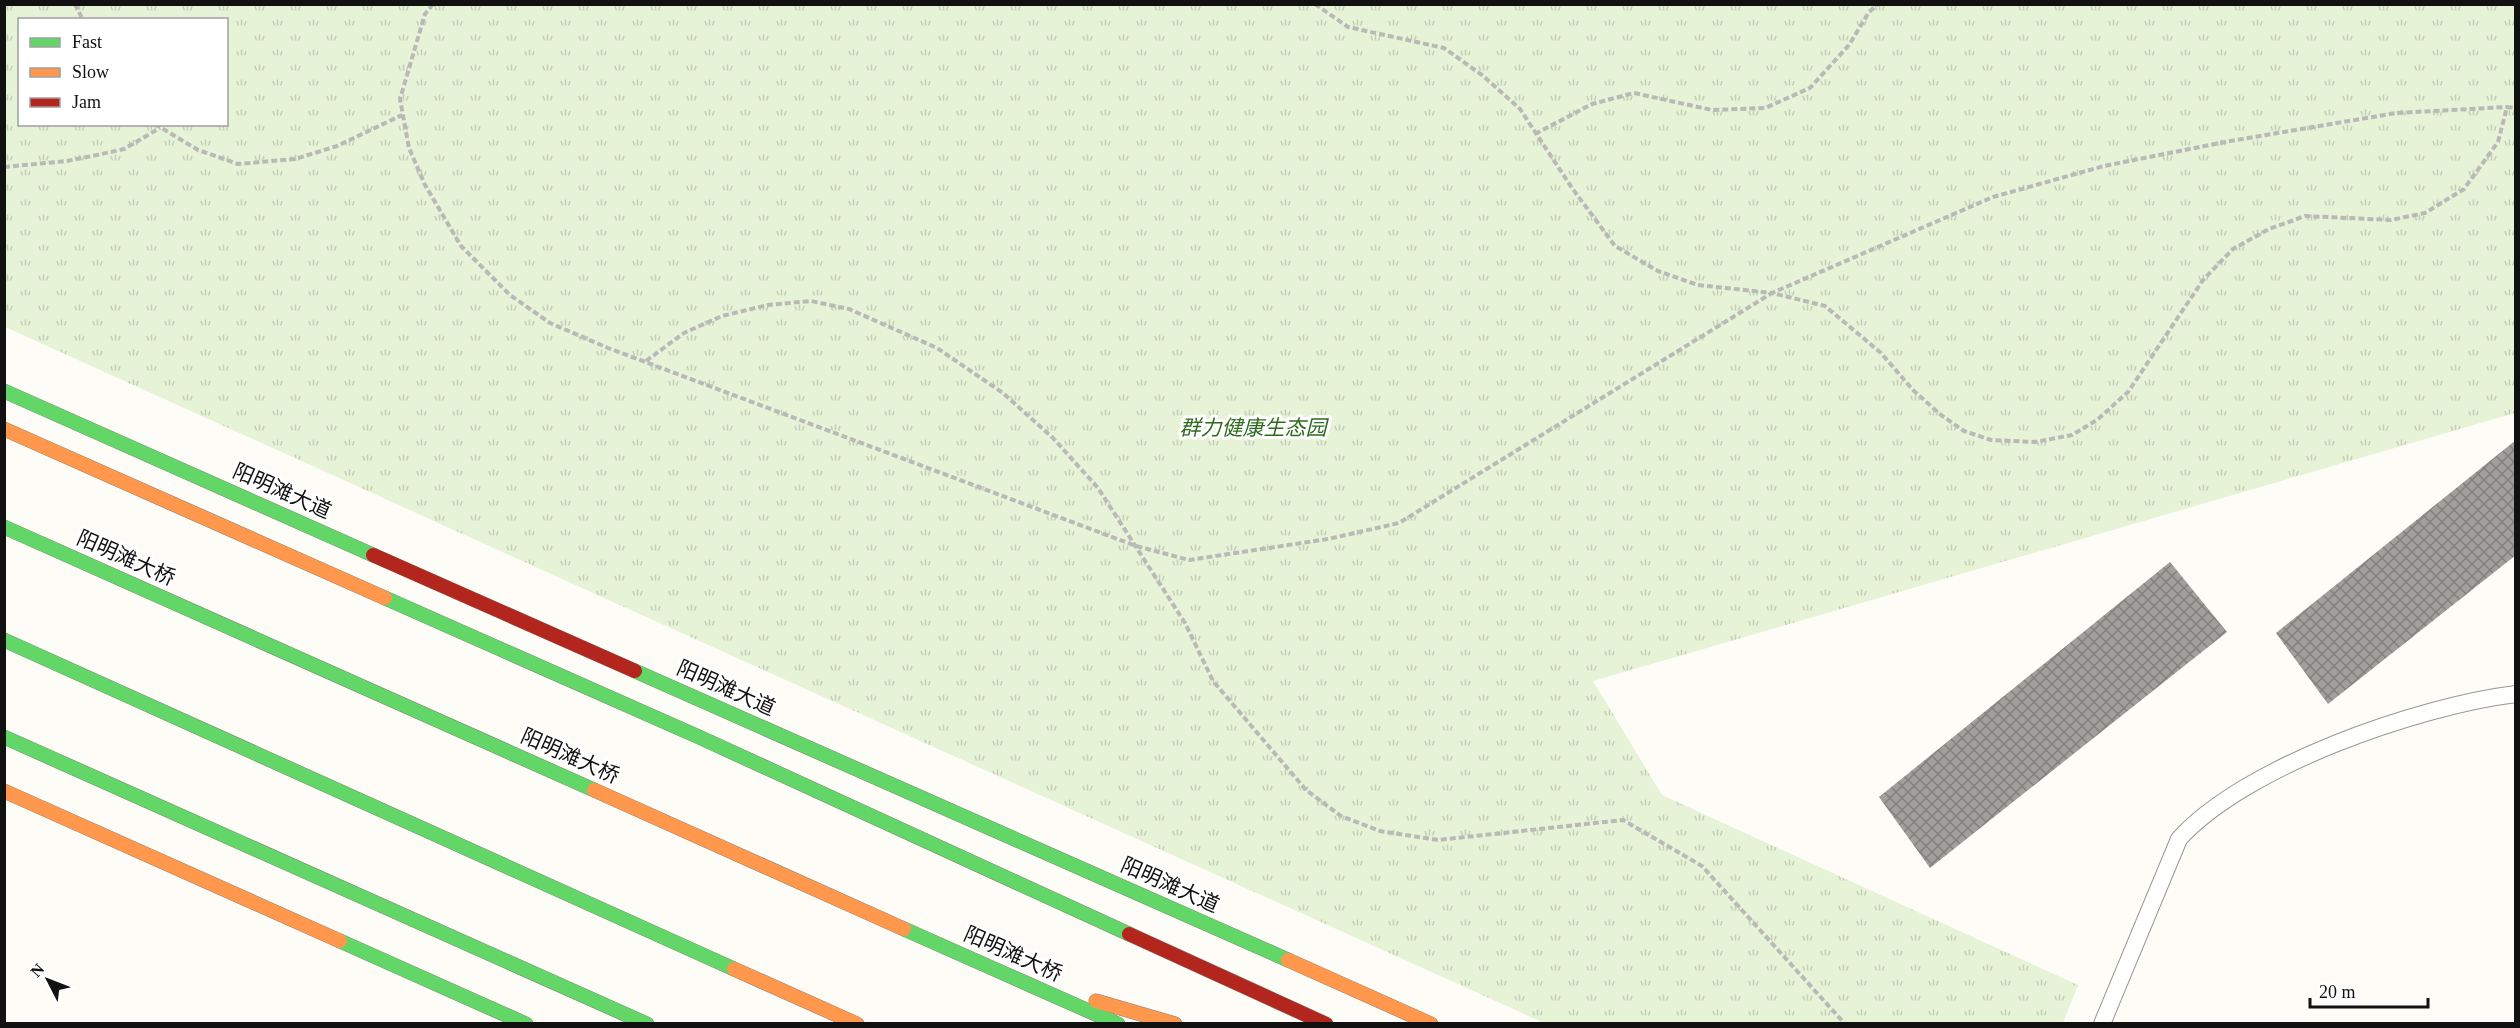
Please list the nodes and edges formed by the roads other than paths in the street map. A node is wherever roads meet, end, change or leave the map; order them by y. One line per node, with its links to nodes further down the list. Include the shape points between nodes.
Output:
1 (4, 391): 17 (highway, 阳明滩大道)
2 (4, 429): 16 (highway, via 699,737)
3 (22, 519): 5 (highway)
4 (4, 526): 5 (highway, 阳明滩大桥)
5 (85, 562): 10 (highway, 阳明滩大桥)
6 (4, 642): 13 (highway)
7 (2516, 694): 18 (lane, via 2467,702 2357,736 2318,751 2215,805 2179,839)
8 (4, 737): 12 (highway)
9 (4, 791): 11 (highway)
10 (1013, 977): 14 (highway, 阳明滩大桥); 15 (highway)
11 (526, 1023)
12 (647, 1023)
13 (857, 1023)
14 (1118, 1023)
15 (1175, 1023)
16 (1326, 1023)
17 (1431, 1023)
18 (2102, 1023)

